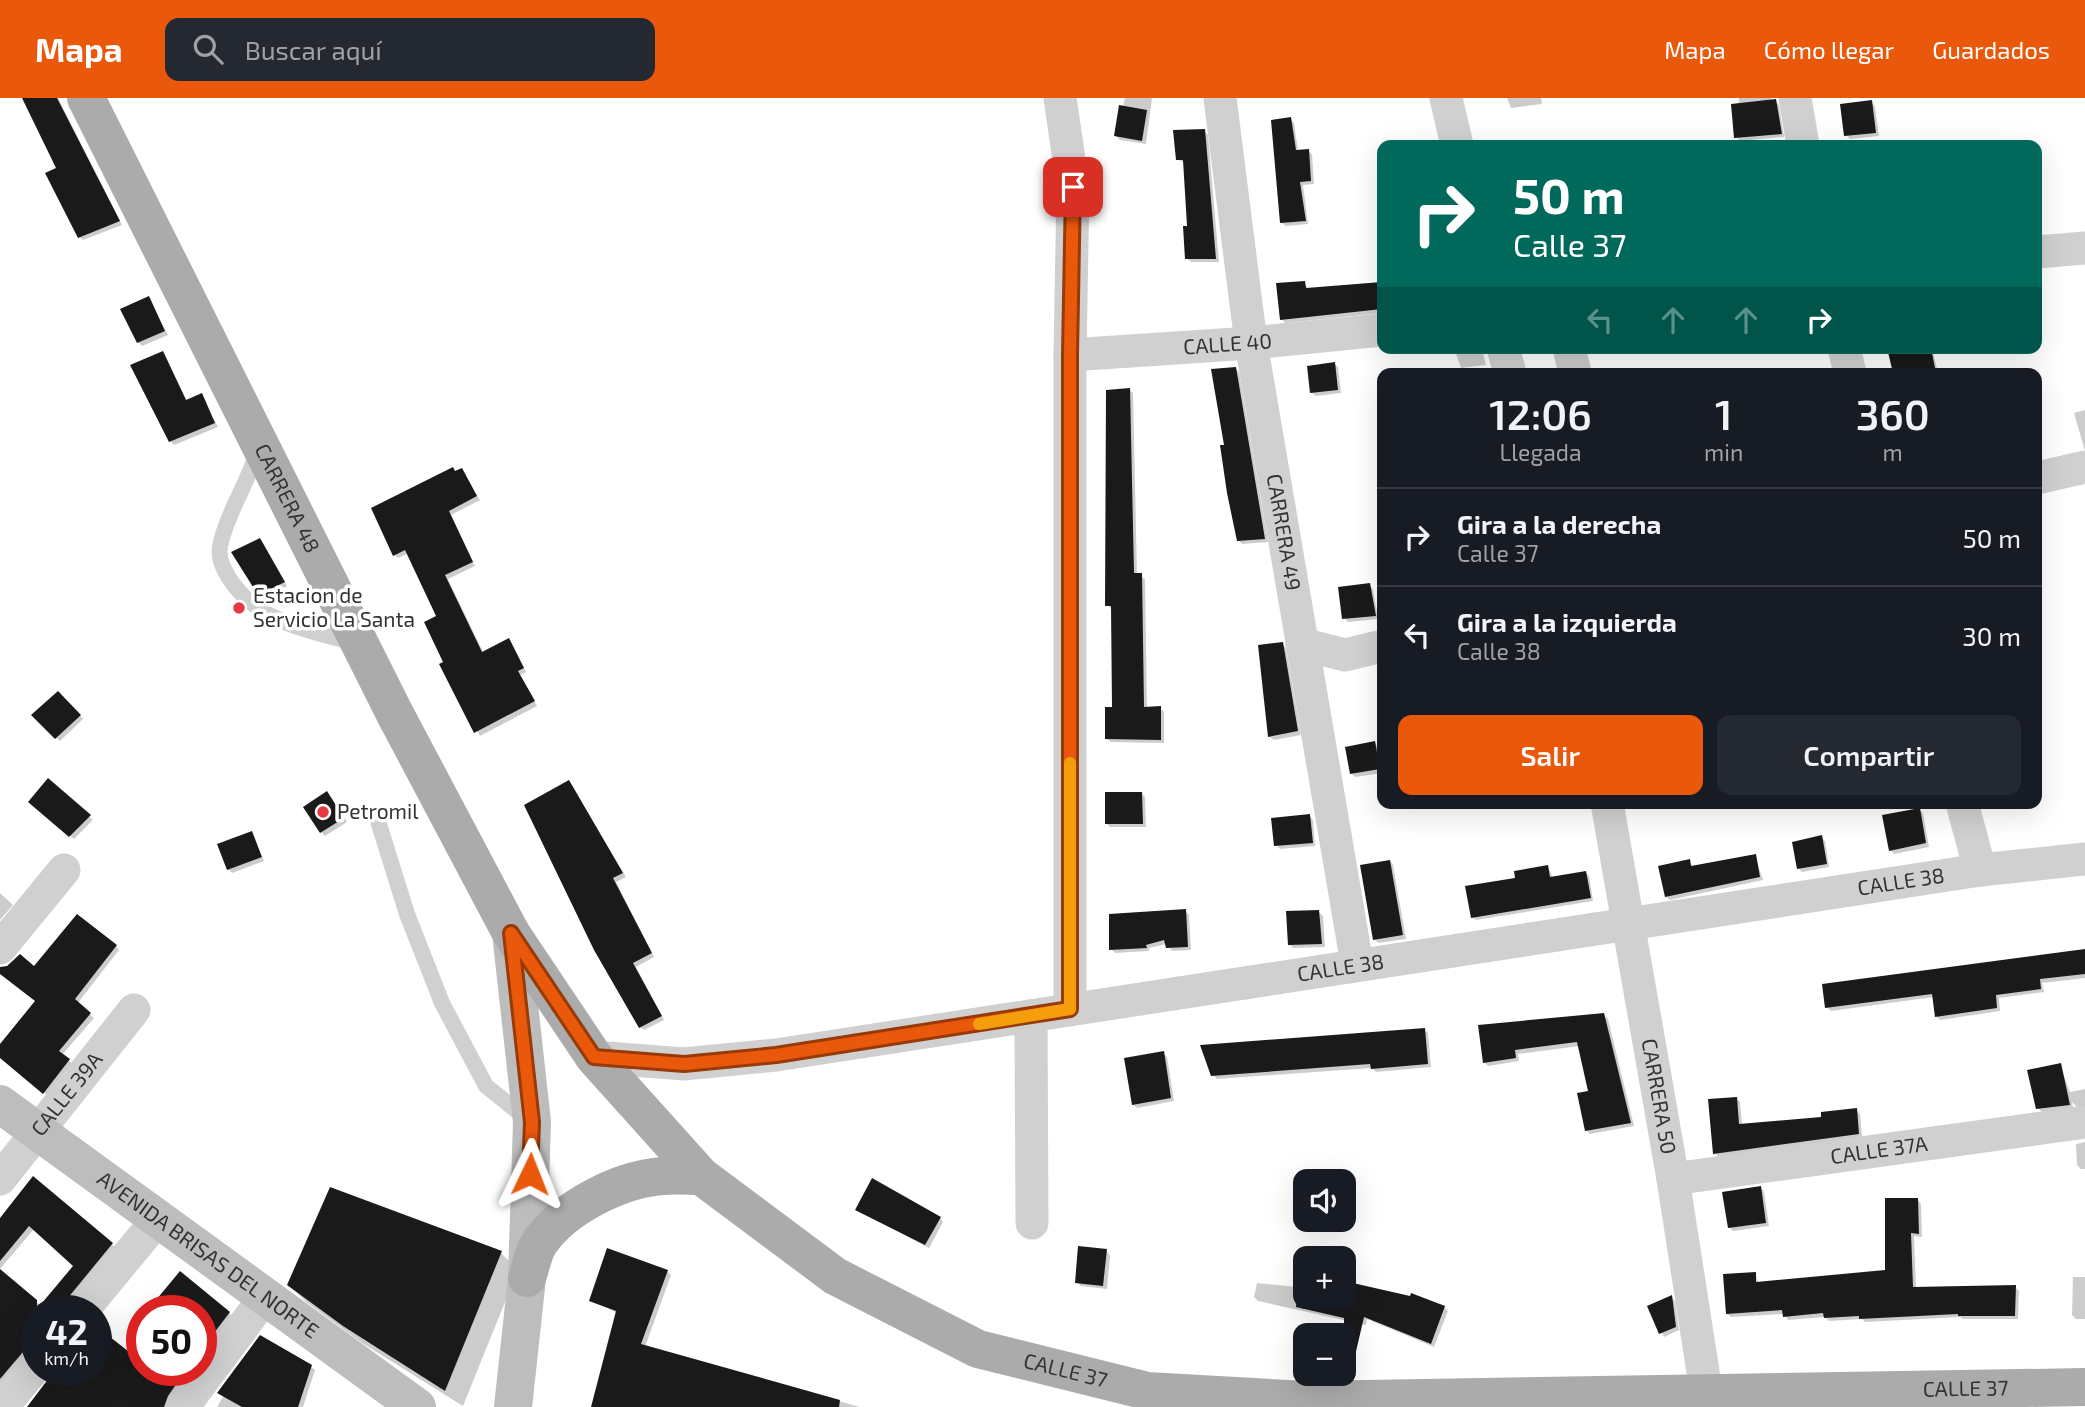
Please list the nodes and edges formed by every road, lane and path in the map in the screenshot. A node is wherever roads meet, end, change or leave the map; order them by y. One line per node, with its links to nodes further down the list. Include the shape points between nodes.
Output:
1 (86, 98): 13 (main road, CARRERA 48)
2 (1060, 98): 12 (street, via 1073,187)
3 (1220, 98): 11 (street, CARRERA 49)
4 (1446, 98): 6 (street)
5 (1794, 98): 7 (street)
6 (1456, 140)
7 (1802, 140)
8 (2085, 248): 9 (street)
9 (2042, 252)
10 (1377, 330): 11 (street, CALLE 40)
11 (1251, 343): 12 (street, CALLE 40); 17 (street, CARRERA 49)
12 (1070, 355): 29 (street)
13 (260, 443): 16 (main road, CARRERA 48); 16 (lane, via 220,544 220,563 255,609)
14 (2085, 467): 15 (street)
15 (2042, 477)
16 (360, 644): 26 (main road, CARRERA 48)
17 (1302, 644): 18 (street, via 1345,655); 28 (street, CARRERA 49)
18 (1377, 647)
19 (1608, 809): 25 (street, CARRERA 50)
20 (1964, 809): 24 (street)
21 (378, 821): 34 (lane, via 442,1003 486,1086)
22 (2085, 859): 24 (street, CALLE 38)
23 (64, 870): 27 (street)
24 (1980, 870): 25 (street, CALLE 38)
25 (1627, 923): 28 (street, CALLE 38); 39 (street, CARRERA 50)
26 (511, 933): 32 (main road, CALLE 37); 34 (street)
27 (0, 948)
28 (1357, 964): 29 (street, CALLE 38)
29 (1070, 1009): 31 (street, CALLE 38)
30 (134, 1010): 36 (street, CALLE 39A)
31 (1031, 1016): 32 (street, CALLE 38, via 776,1055 684,1064); 41 (street)
32 (594, 1057): 37 (main road, CALLE 37)
33 (0, 1104): 36 (street, AVENIDA BRISAS DEL NORTE)
34 (532, 1122): 42 (street)
35 (2085, 1122): 39 (street, CALLE 37A)
36 (37, 1131): 38 (street, CALLE 39A); 40 (street, AVENIDA BRISAS DEL NORTE)
37 (701, 1176): 42 (main road, via 637,1180 589,1202 555,1225 538,1245); 48 (main road, CALLE 37, via 835,1276 978,1349)
38 (0, 1179)
39 (1673, 1180): 47 (street, CARRERA 50)
40 (158, 1219): 43 (street); 44 (street, AVENIDA BRISAS DEL NORTE)
41 (1032, 1223)
42 (527, 1278): 52 (street)
43 (95, 1295)
44 (265, 1297): 50 (street); 51 (street, AVENIDA BRISAS DEL NORTE)
45 (21, 1384): 49 (street)
46 (2085, 1387): 47 (main road, CALLE 37)
47 (1706, 1391): 48 (main road, CALLE 37)
48 (1146, 1399)
49 (2, 1407)
50 (183, 1407)
51 (417, 1407)
52 (513, 1407)

